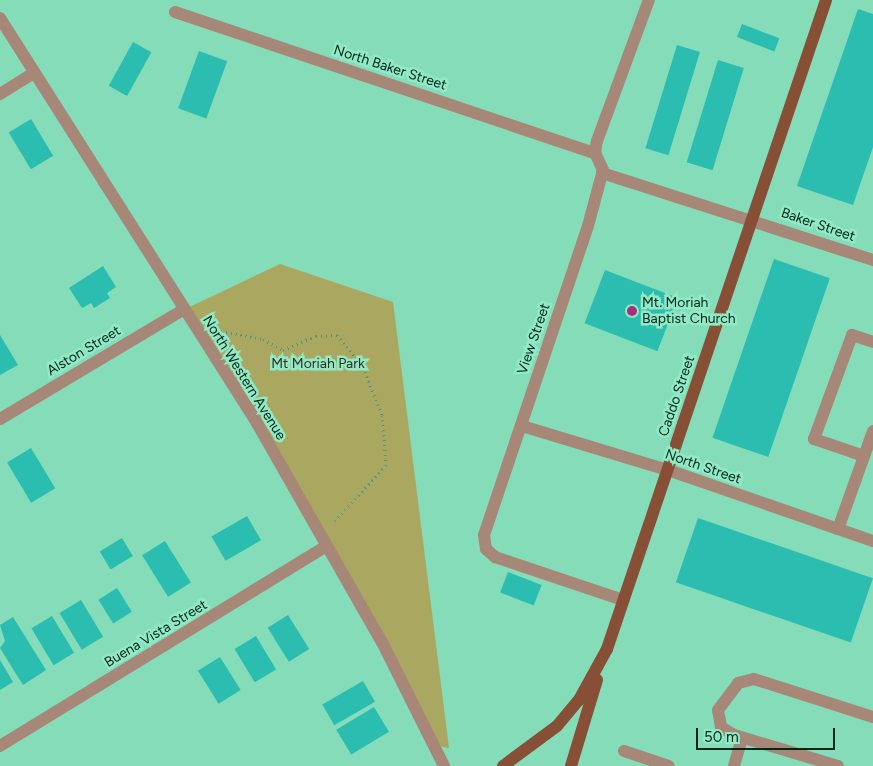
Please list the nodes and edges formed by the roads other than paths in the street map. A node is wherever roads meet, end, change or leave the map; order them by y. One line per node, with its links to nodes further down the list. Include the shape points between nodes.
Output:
1 (649, 0): 7 (street)
2 (826, 0): 9 (main road, Caddo Street)
3 (176, 12): 7 (street, North Baker Street)
4 (0, 18): 5 (street, North Western Avenue)
5 (33, 73): 6 (street); 11 (street, North Western Avenue)
6 (0, 94)
7 (596, 153): 8 (street)
8 (602, 173): 9 (street, Baker Street); 14 (street, View Street)
9 (753, 219): 10 (street, Baker Street); 17 (main road, Caddo Street)
10 (873, 260)
11 (183, 310): 13 (street, Alston Street); 19 (street, North Western Avenue, via 258,426)
12 (873, 342): 16 (street, via 852,335 814,439)
13 (0, 419)
14 (522, 426): 17 (street, North Street); 21 (street, View Street, via 484,535 486,549 495,557)
15 (873, 431): 16 (street)
16 (864, 456): 18 (street)
17 (668, 470): 18 (street, North Street); 21 (main road, Caddo Street)
18 (838, 529): 20 (street, North Street)
19 (324, 541): 25 (street, Buena Vista Street); 27 (street, North Western Avenue, via 382,642)
20 (873, 541)
21 (624, 600): 22 (main road, Caddo Street)
22 (607, 649): 28 (main road, Caddo Street, via 579,700 557,726); 29 (main road)
23 (873, 717): 24 (street, via 795,690 747,679 729,692 718,710 721,727)
24 (742, 738): 31 (street); 32 (street)
25 (0, 746)
26 (624, 751): 30 (street)
27 (444, 766)
28 (503, 766)
29 (571, 766)
30 (669, 766)
31 (734, 766)
32 (838, 766)

